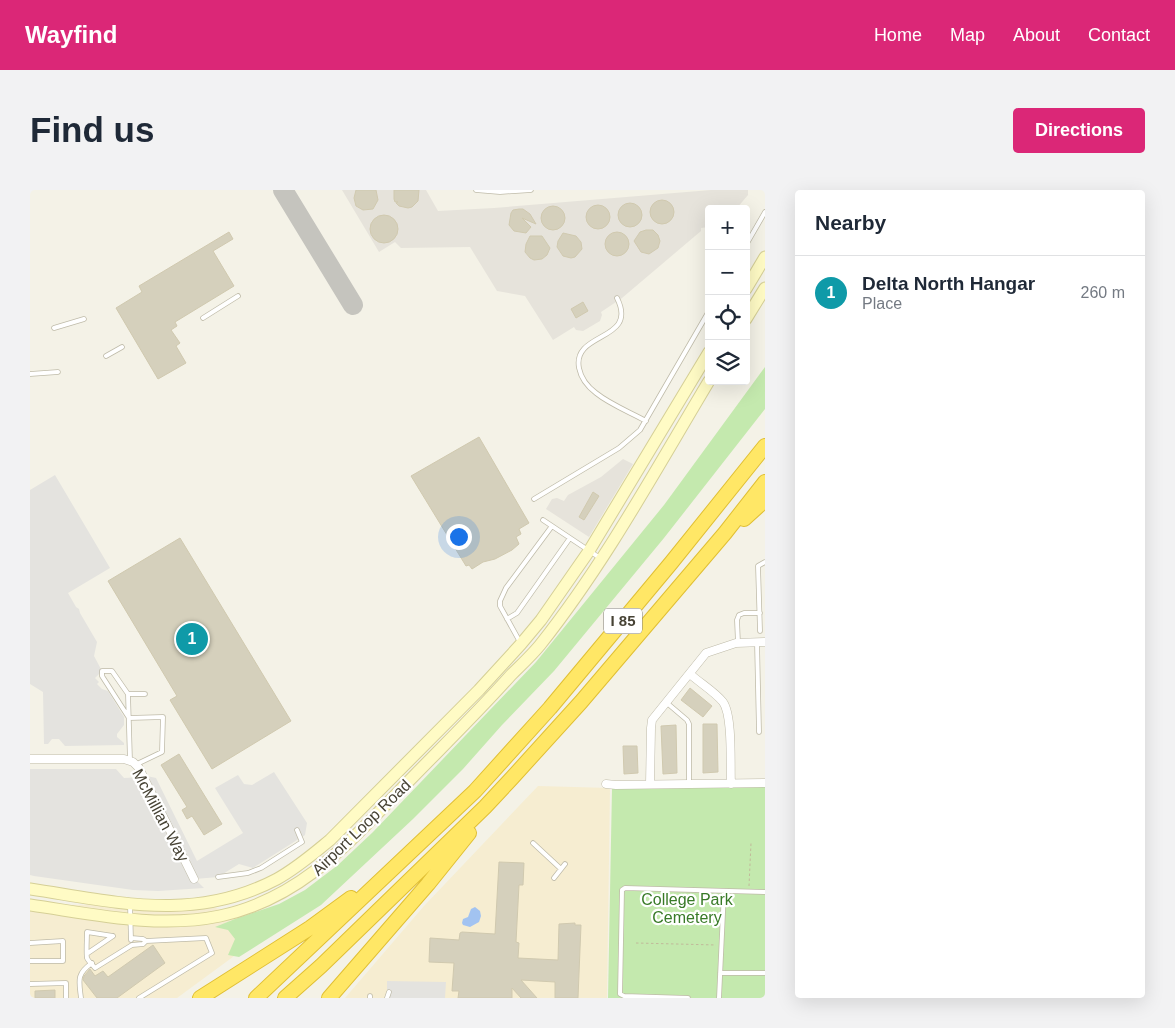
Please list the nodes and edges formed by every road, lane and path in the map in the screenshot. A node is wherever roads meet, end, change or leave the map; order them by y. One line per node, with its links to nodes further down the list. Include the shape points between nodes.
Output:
1 (476, 190): 2 (lane)
2 (531, 190)
3 (765, 212): 4 (lane)
4 (750, 238)
5 (765, 257): 6 (main road)
6 (750, 282)
7 (765, 288): 10 (main road)
8 (238, 296): 11 (lane)
9 (617, 298): 21 (lane, via 622,310 620,321 614,329 584,349 579,359 580,371 583,379 597,393)
10 (750, 312)
11 (203, 318)
12 (705, 318): 21 (lane)
13 (84, 319): 14 (lane)
14 (54, 328)
15 (122, 347): 16 (lane)
16 (106, 356)
17 (705, 359): 30 (main road, Airport Loop Road)
18 (58, 372): 19 (lane)
19 (30, 374)
20 (707, 385): 31 (main road, Airport Loop Road)
21 (646, 421): 24 (lane, via 624,445)
22 (765, 446): 52 (highway, I 85, via 562,694)
23 (765, 482): 28 (highway, I 85)
24 (534, 500)
25 (765, 500): 28 (highway)
26 (543, 520): 27 (lane)
27 (552, 526): 29 (lane); 34 (lane, via 502,596 500,606)
28 (725, 533): 53 (highway, I 85, via 581,702)
29 (570, 538): 30 (lane); 34 (lane, via 517,613)
30 (589, 551): 31 (lane); 38 (main road, Airport Loop Road)
31 (602, 559): 68 (main road, Airport Loop Road, via 538,648 347,844 314,873 285,892 221,916 161,922)
32 (765, 562): 33 (lane, via 758,566)
33 (760, 613): 35 (lane); 37 (lane, via 744,612 739,615)
34 (508, 619): 38 (lane)
35 (760, 631)
36 (761, 642): 37 (street); 44 (lane)
37 (738, 643): 39 (street, via 706,653)
38 (521, 644): 66 (main road, Airport Loop Road, via 382,788 305,861 270,882 217,901 160,907)
39 (690, 674): 42 (street); 51 (street, via 726,708)
40 (128, 694): 41 (lane); 43 (lane); 43 (lane, via 112,671 102,671)
41 (145, 694)
42 (667, 702): 49 (street, via 652,720 650,728); 50 (lane, via 689,724)
43 (129, 718): 46 (lane); 46 (lane, via 163,717 162,752)
44 (759, 732)
45 (30, 759): 46 (street, McMillian Way, via 124,759)
46 (133, 763): 61 (street, McMillian Way, via 139,768)
47 (765, 783): 51 (street)
48 (606, 784): 49 (street)
49 (650, 784): 50 (street)
50 (689, 784): 51 (street)
51 (731, 784)
52 (475, 791): 85 (highway, via 452,802 378,876 347,901); 86 (highway, I 85)
53 (485, 807): 87 (highway, I 85); 88 (highway, via 444,865)
54 (297, 830): 59 (lane, via 302,842 261,868 248,873)
55 (533, 843): 58 (lane)
56 (751, 843): 64 (path)
57 (565, 864): 58 (lane)
58 (561, 869): 60 (lane)
59 (218, 876)
60 (554, 878)
61 (194, 879)
62 (30, 889): 66 (main road, Airport Loop Road)
63 (724, 891): 64 (lane); 74 (lane); 90 (lane, via 622,890 620,994)
64 (749, 892): 65 (lane)
65 (765, 892)
66 (130, 904): 68 (lane)
67 (30, 905): 68 (main road, Airport Loop Road)
68 (130, 919): 69 (lane)
69 (131, 938): 70 (lane); 73 (lane)
70 (146, 941): 73 (lane); 84 (lane, via 206,938 212,953)
71 (30, 943): 76 (lane, via 63,942 63,961)
72 (636, 943): 74 (path)
73 (132, 945): 77 (lane, via 95,968)
74 (721, 945): 78 (lane)
75 (88, 952): 75 (lane, via 87,932 113,936 105,942); 77 (lane, via 88,960)
76 (30, 961)
77 (92, 963): 83 (lane, via 79,976)
78 (720, 973): 79 (lane); 91 (lane)
79 (765, 973)
80 (30, 984): 82 (lane, via 66,983)
81 (389, 992): 89 (lane)
82 (66, 998)
83 (81, 998)
84 (139, 998)
85 (200, 998)
86 (256, 998)
87 (285, 998)
88 (329, 998)
89 (387, 998)
90 (688, 998)
91 (719, 998)

